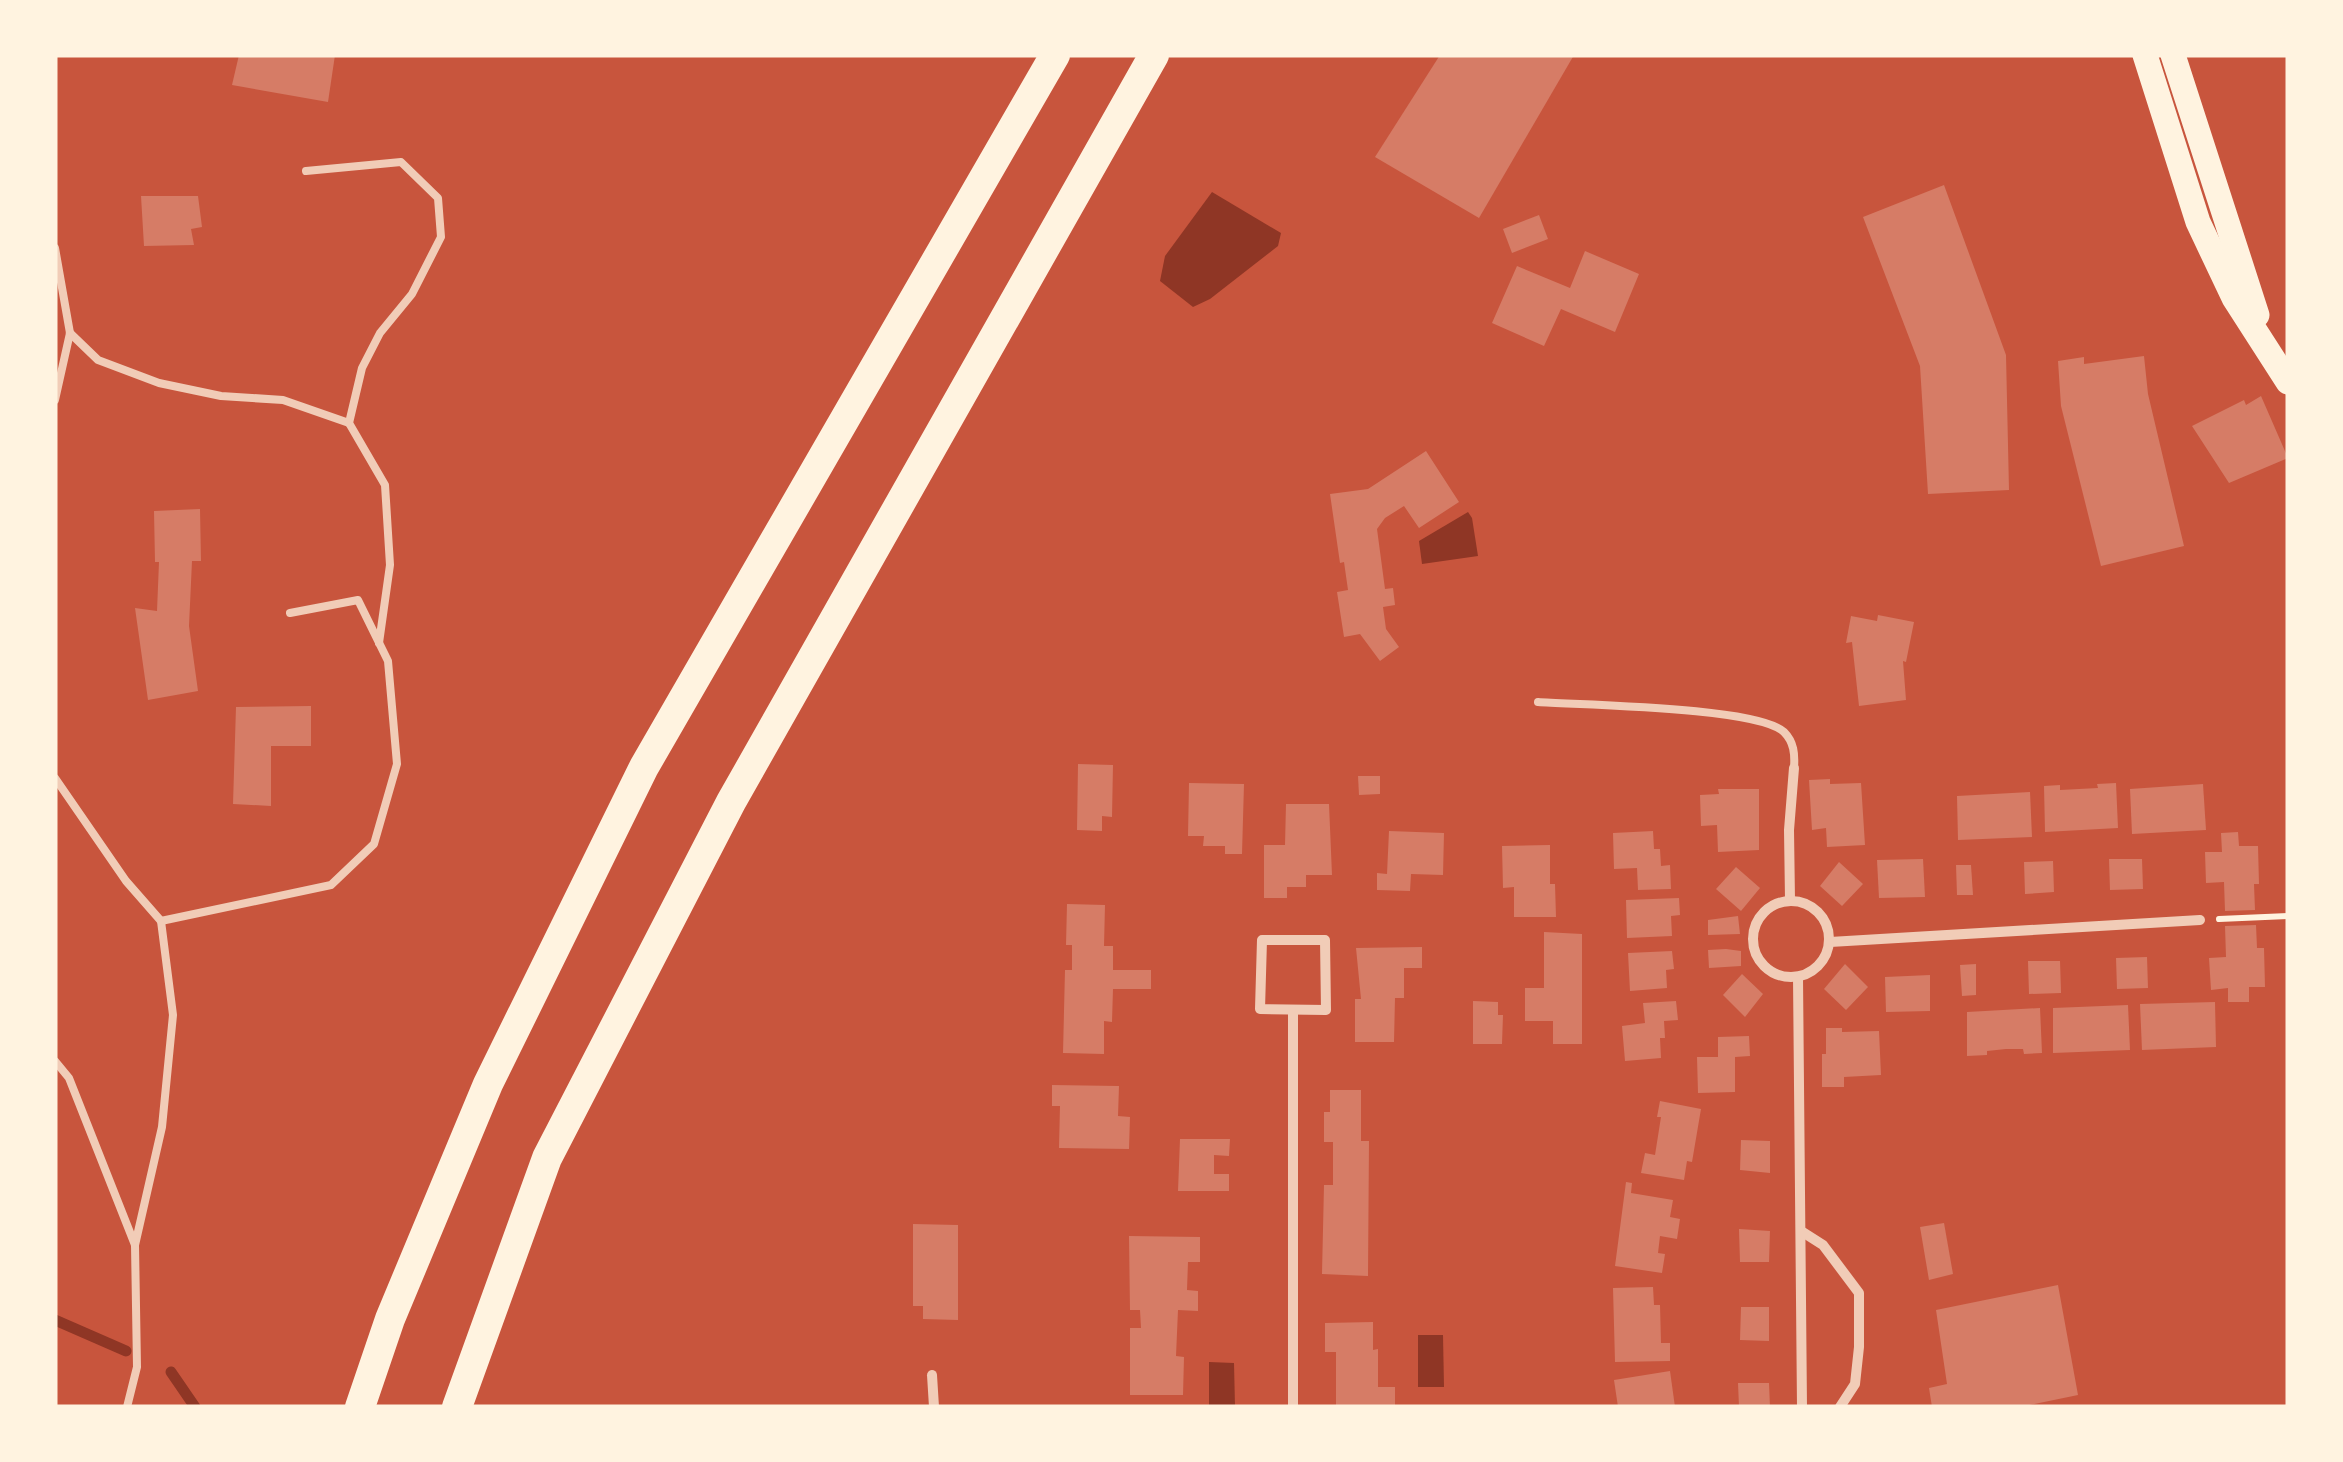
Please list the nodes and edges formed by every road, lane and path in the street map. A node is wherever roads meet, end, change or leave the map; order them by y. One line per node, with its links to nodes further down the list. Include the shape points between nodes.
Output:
1 (1055, 55): 29 (highway, via 644,767 488,1084)
2 (1154, 55): 30 (highway, via 732,802 547,1158)
3 (2145, 55): 8 (main road, via 2198,222 2234,298)
4 (2173, 55): 8 (main road)
5 (306, 171): 11 (lane, via 401,162 438,198 441,237 362,368)
6 (55, 248): 7 (lane)
7 (70, 333): 10 (lane); 11 (lane, via 98,360 159,383 283,400)
8 (2268, 348): 9 (main road)
9 (2288, 382)
10 (55, 400)
11 (349, 423): 13 (lane, via 385,485 390,565)
12 (290, 613): 13 (lane, via 358,600)
13 (379, 643): 20 (lane, via 388,661 397,764 374,844 331,886)
14 (1538, 702): 15 (lane, via 1745,716 1783,730 1795,751)
15 (1794, 768): 17 (street)
16 (55, 778): 20 (lane)
17 (1790, 900): 21 (street, via 1823,917); 22 (street, via 1758,919 1752,944 1774,974)
18 (2288, 916): 19 (path)
19 (2200, 920): 21 (street)
20 (161, 921): 26 (lane, via 173,1015 162,1127)
21 (1830, 942): 22 (street, via 1820,965)
22 (1798, 977): 25 (street)
23 (1293, 1011): 23 (street, via 1260,1010 1262,940 1325,940 1326,1010); 32 (street)
24 (55, 1061): 26 (lane, via 69,1078)
25 (1801, 1230): 33 (street); 34 (street, via 1824,1246 1859,1293 1855,1384)
26 (134, 1245): 28 (lane, via 137,1366)
27 (932, 1375): 31 (street)
28 (127, 1407)
29 (360, 1407)
30 (457, 1407)
31 (934, 1407)
32 (1292, 1407)
33 (1802, 1407)
34 (1840, 1407)

